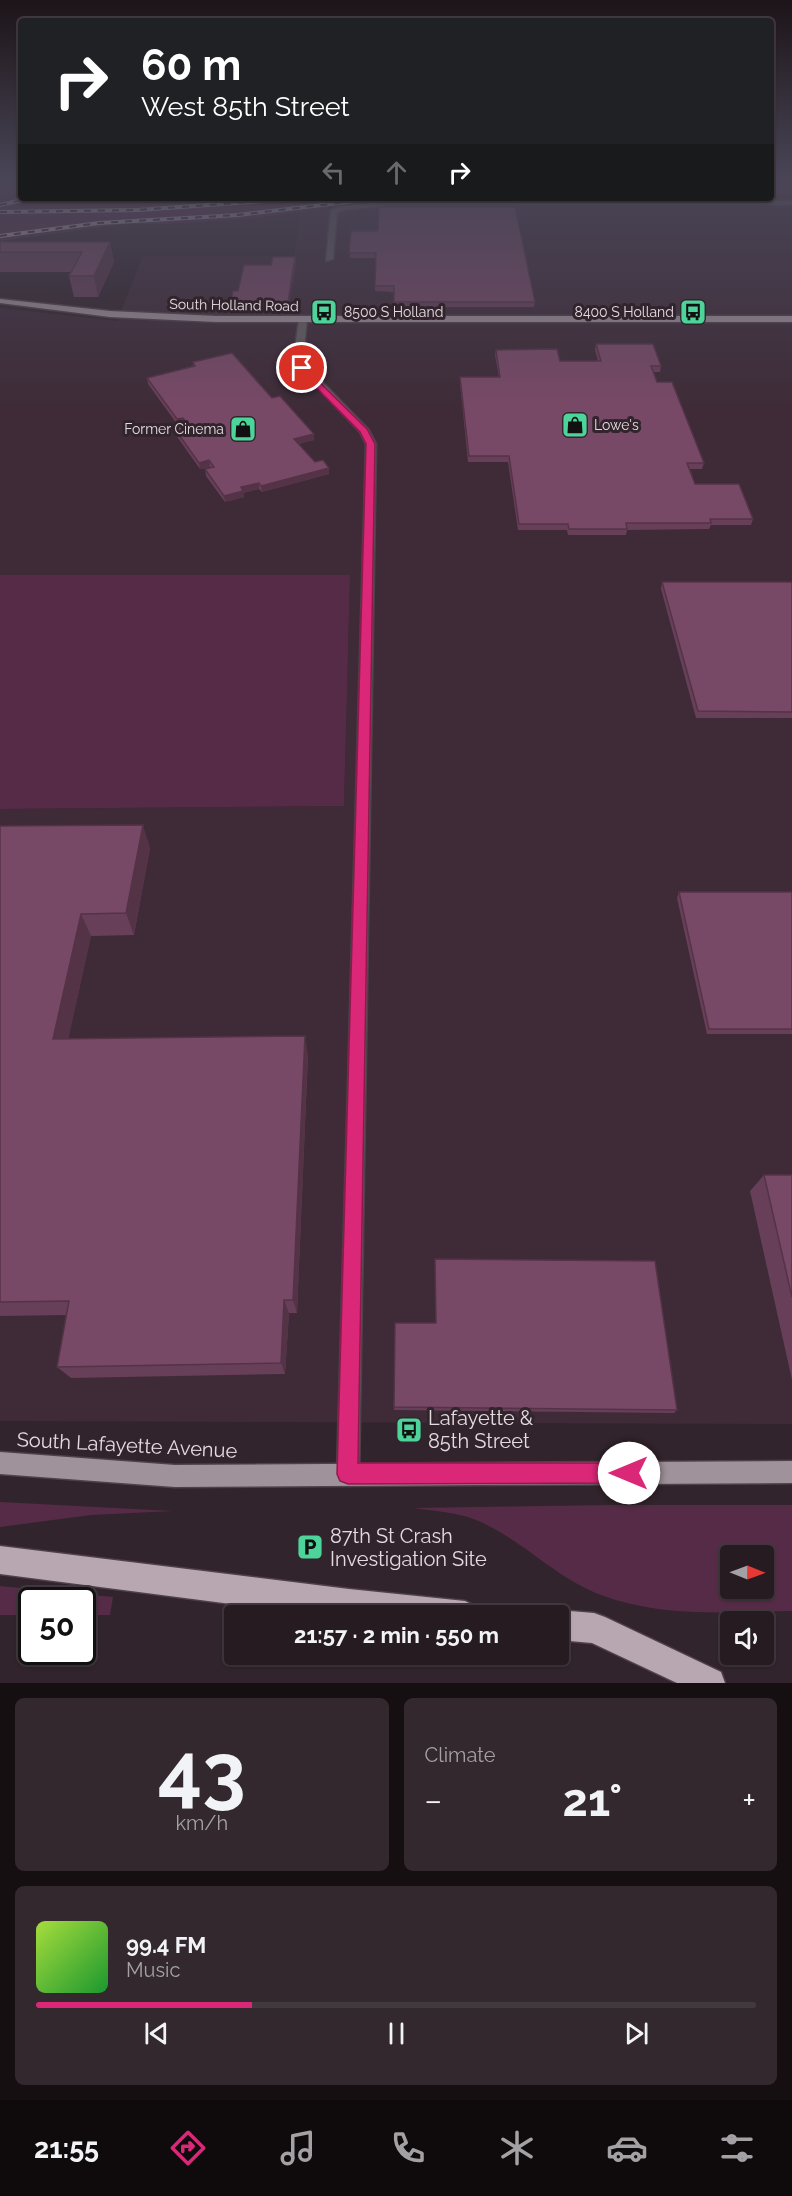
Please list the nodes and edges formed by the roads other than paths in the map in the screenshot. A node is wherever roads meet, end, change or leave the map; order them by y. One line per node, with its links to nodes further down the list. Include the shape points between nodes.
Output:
1 (330, 254): 2 (street)
2 (329, 259)
3 (0, 301): 4 (main road, South Holland Road, via 142,316)
4 (303, 319): 5 (main road, South Holland Road); 8 (street, via 298,362 364,430 371,444)
5 (792, 319)
6 (0, 1463): 8 (main road, South Lafayette Avenue, via 175,1476)
7 (792, 1472): 8 (main road, South Lafayette Avenue)
8 (348, 1474)
9 (0, 1560): 10 (highway)
10 (359, 1605)
11 (569, 1626): 12 (highway, via 594,1628)
12 (710, 1683)

